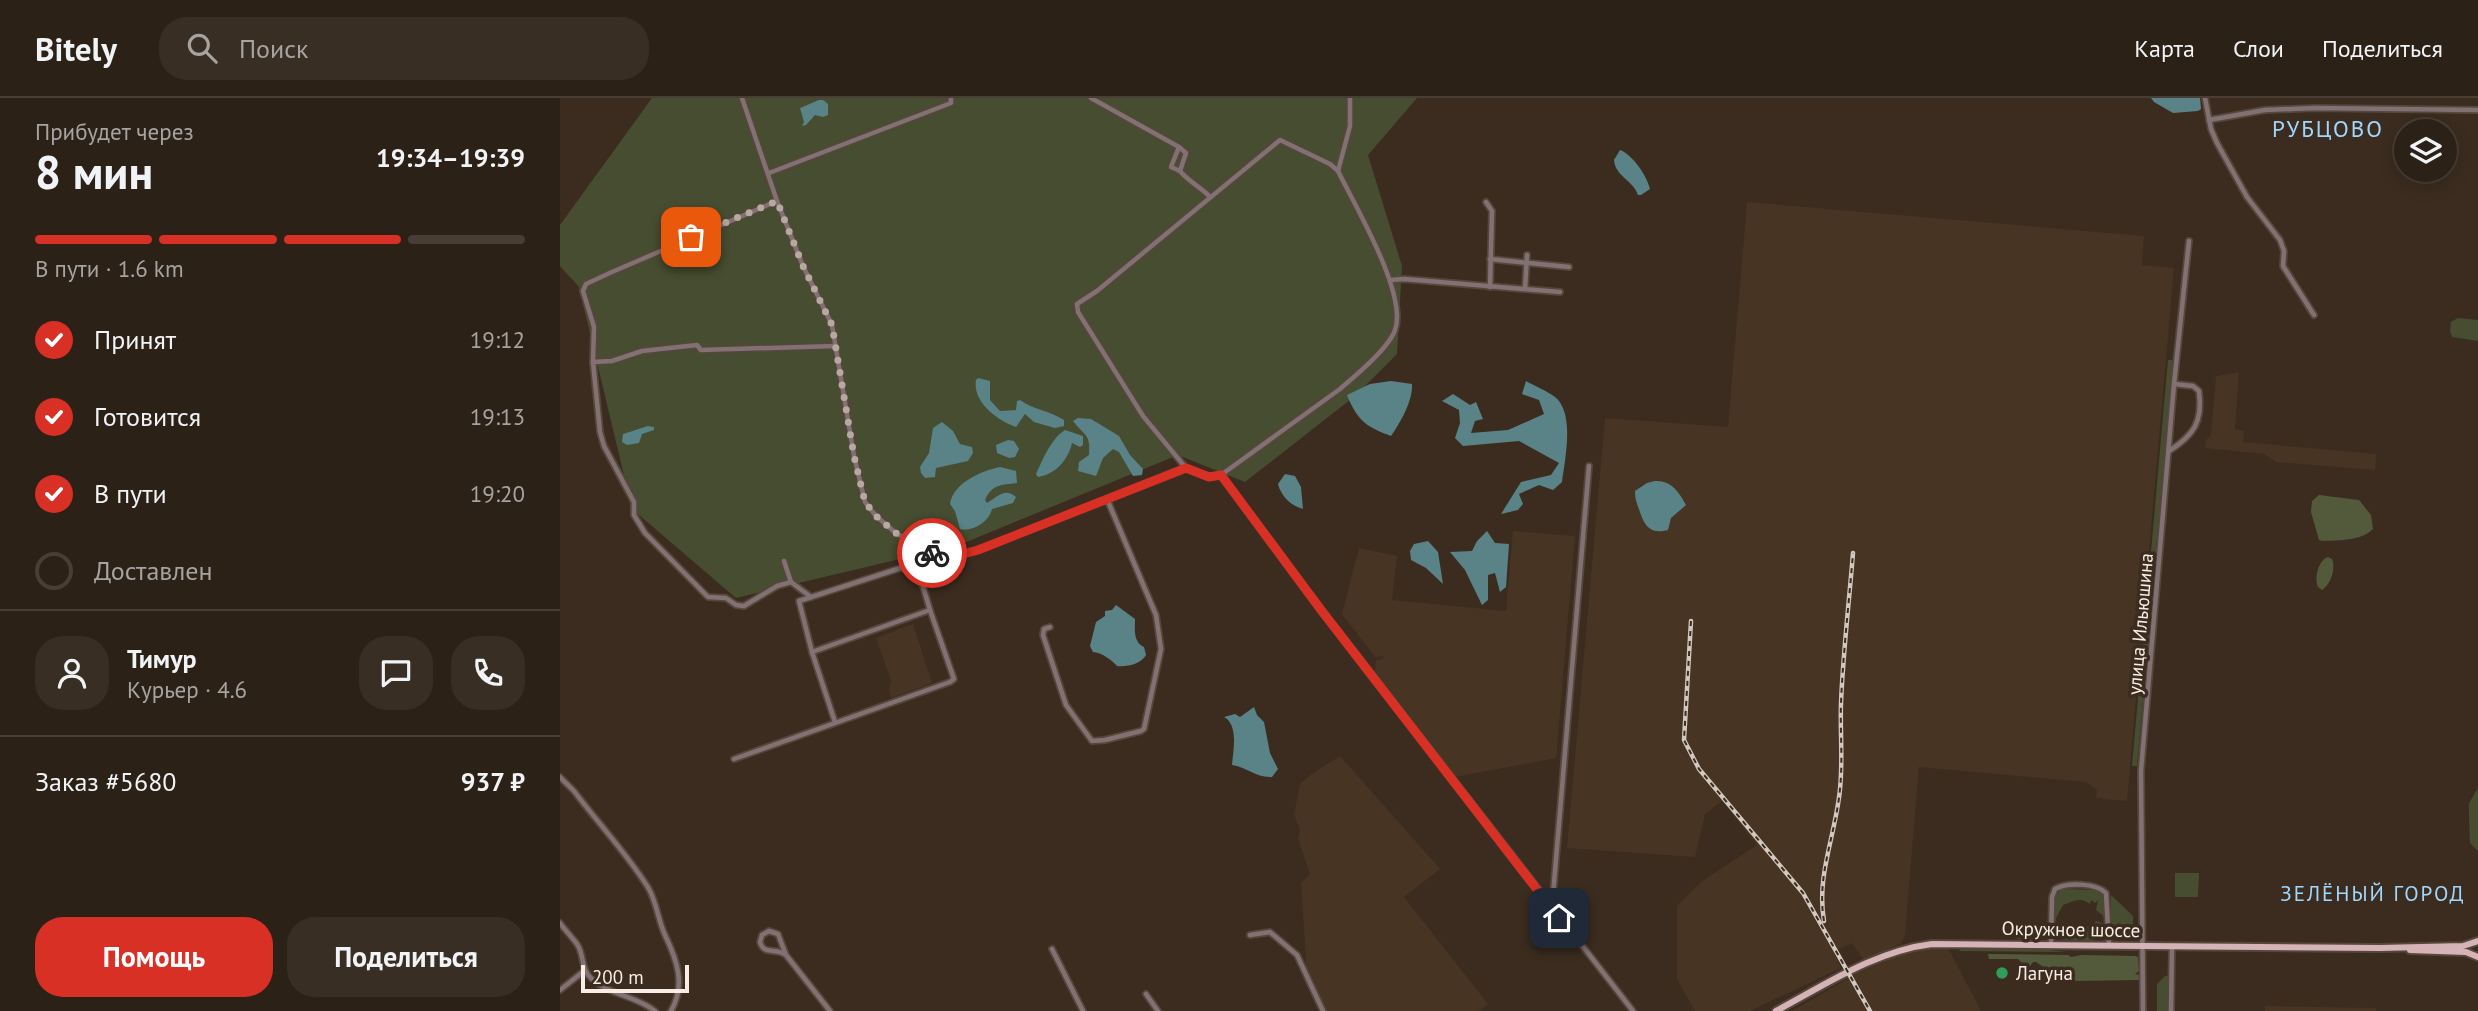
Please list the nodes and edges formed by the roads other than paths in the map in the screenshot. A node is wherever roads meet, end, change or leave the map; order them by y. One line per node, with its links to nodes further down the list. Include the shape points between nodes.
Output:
1 (742, 98): 11 (street)
2 (951, 98): 11 (street, via 951,103)
3 (1091, 98): 8 (street)
4 (1350, 98): 9 (street, via 1350,126)
5 (2205, 98): 7 (street)
6 (2478, 110): 7 (street, via 2315,108 2265,110)
7 (2209, 120): 24 (street, via 2231,172 2280,240 2283,266)
8 (1180, 147): 10 (street, via 1186,153); 10 (street, via 1171,167)
9 (1338, 170): 12 (street, via 1280,140); 20 (street)
10 (1180, 171): 12 (street)
11 (769, 173): 13 (street)
12 (1211, 198): 30 (street, via 1077,304 1123,388)
13 (777, 201): 25 (street, via 832,325); 26 (street, via 586,284 583,290 595,335)
14 (1486, 202): 17 (street, via 1492,211)
15 (2189, 241): 27 (street, улица Ильюшина)
16 (1527, 255): 18 (street)
17 (1490, 259): 18 (street); 21 (street)
18 (1527, 262): 19 (street); 22 (street)
19 (1569, 267)
20 (1390, 279): 21 (street); 31 (street, via 1395,331 1376,356)
21 (1490, 287): 22 (street)
22 (1525, 289): 23 (street)
23 (1560, 292)
24 (2314, 315)
25 (835, 346): 26 (street, via 701,350 697,345); 33 (street, via 865,502 897,534)
26 (593, 362): 36 (street, via 604,446 645,533 708,597 744,606)
27 (2174, 384): 28 (street, улица Ильюшина); 28 (street, via 2199,391 2198,422)
28 (2169, 451): 50 (street, улица Ильюшина, via 2141,771)
29 (1589, 466): 44 (street)
30 (1186, 468): 31 (street, via 1209,477); 32 (street)
31 (1221, 475): 44 (street)
32 (1107, 499): 33 (street, via 978,550); 39 (street, via 1160,634 1144,729 1105,740 1092,741 1085,734 1066,705 1043,635)
33 (939, 557): 35 (street)
34 (784, 561): 36 (street)
35 (916, 563): 37 (street); 38 (street)
36 (791, 582): 37 (street)
37 (811, 597): 40 (street, via 799,601)
38 (930, 610): 40 (street); 41 (street, via 954,679)
39 (1050, 627)
40 (811, 652): 41 (street)
41 (835, 722): 42 (street)
42 (734, 759)
43 (560, 776): 60 (street, via 650,890 678,966 678,993)
44 (1552, 908): 65 (street)
45 (560, 923): 56 (street, via 577,944)
46 (1250, 935): 64 (street, via 1270,932 1297,955)
47 (2478, 941): 52 (main road, Окружное шоссе, via 2463,946)
48 (2052, 944): 49 (main road, Окружное шоссе); 49 (street, via 2055,889 2095,886 2108,900); 66 (main road, Окружное шоссе, via 1942,944 1904,949 1873,960)
49 (2109, 945): 50 (main road, Окружное шоссе)
50 (2144, 946): 51 (main road, Окружное шоссе); 67 (street, улица Ильюшина)
51 (2172, 946): 52 (main road, Окружное шоссе); 68 (street)
52 (2380, 948): 55 (main road, Окружное шоссе, via 2466,952)
53 (1052, 949): 62 (street)
54 (786, 955): 54 (street, via 778,934 763,933 763,949); 61 (street)
55 (2478, 957)
56 (584, 971): 57 (street); 59 (street, via 611,991)
57 (560, 990)
58 (1146, 994): 63 (street)
59 (655, 1011)
60 (671, 1011)
61 (830, 1011)
62 (1083, 1011)
63 (1158, 1011)
64 (1323, 1011)
65 (1633, 1011)
66 (1776, 1011)
67 (2143, 1011)
68 (2171, 1011)

